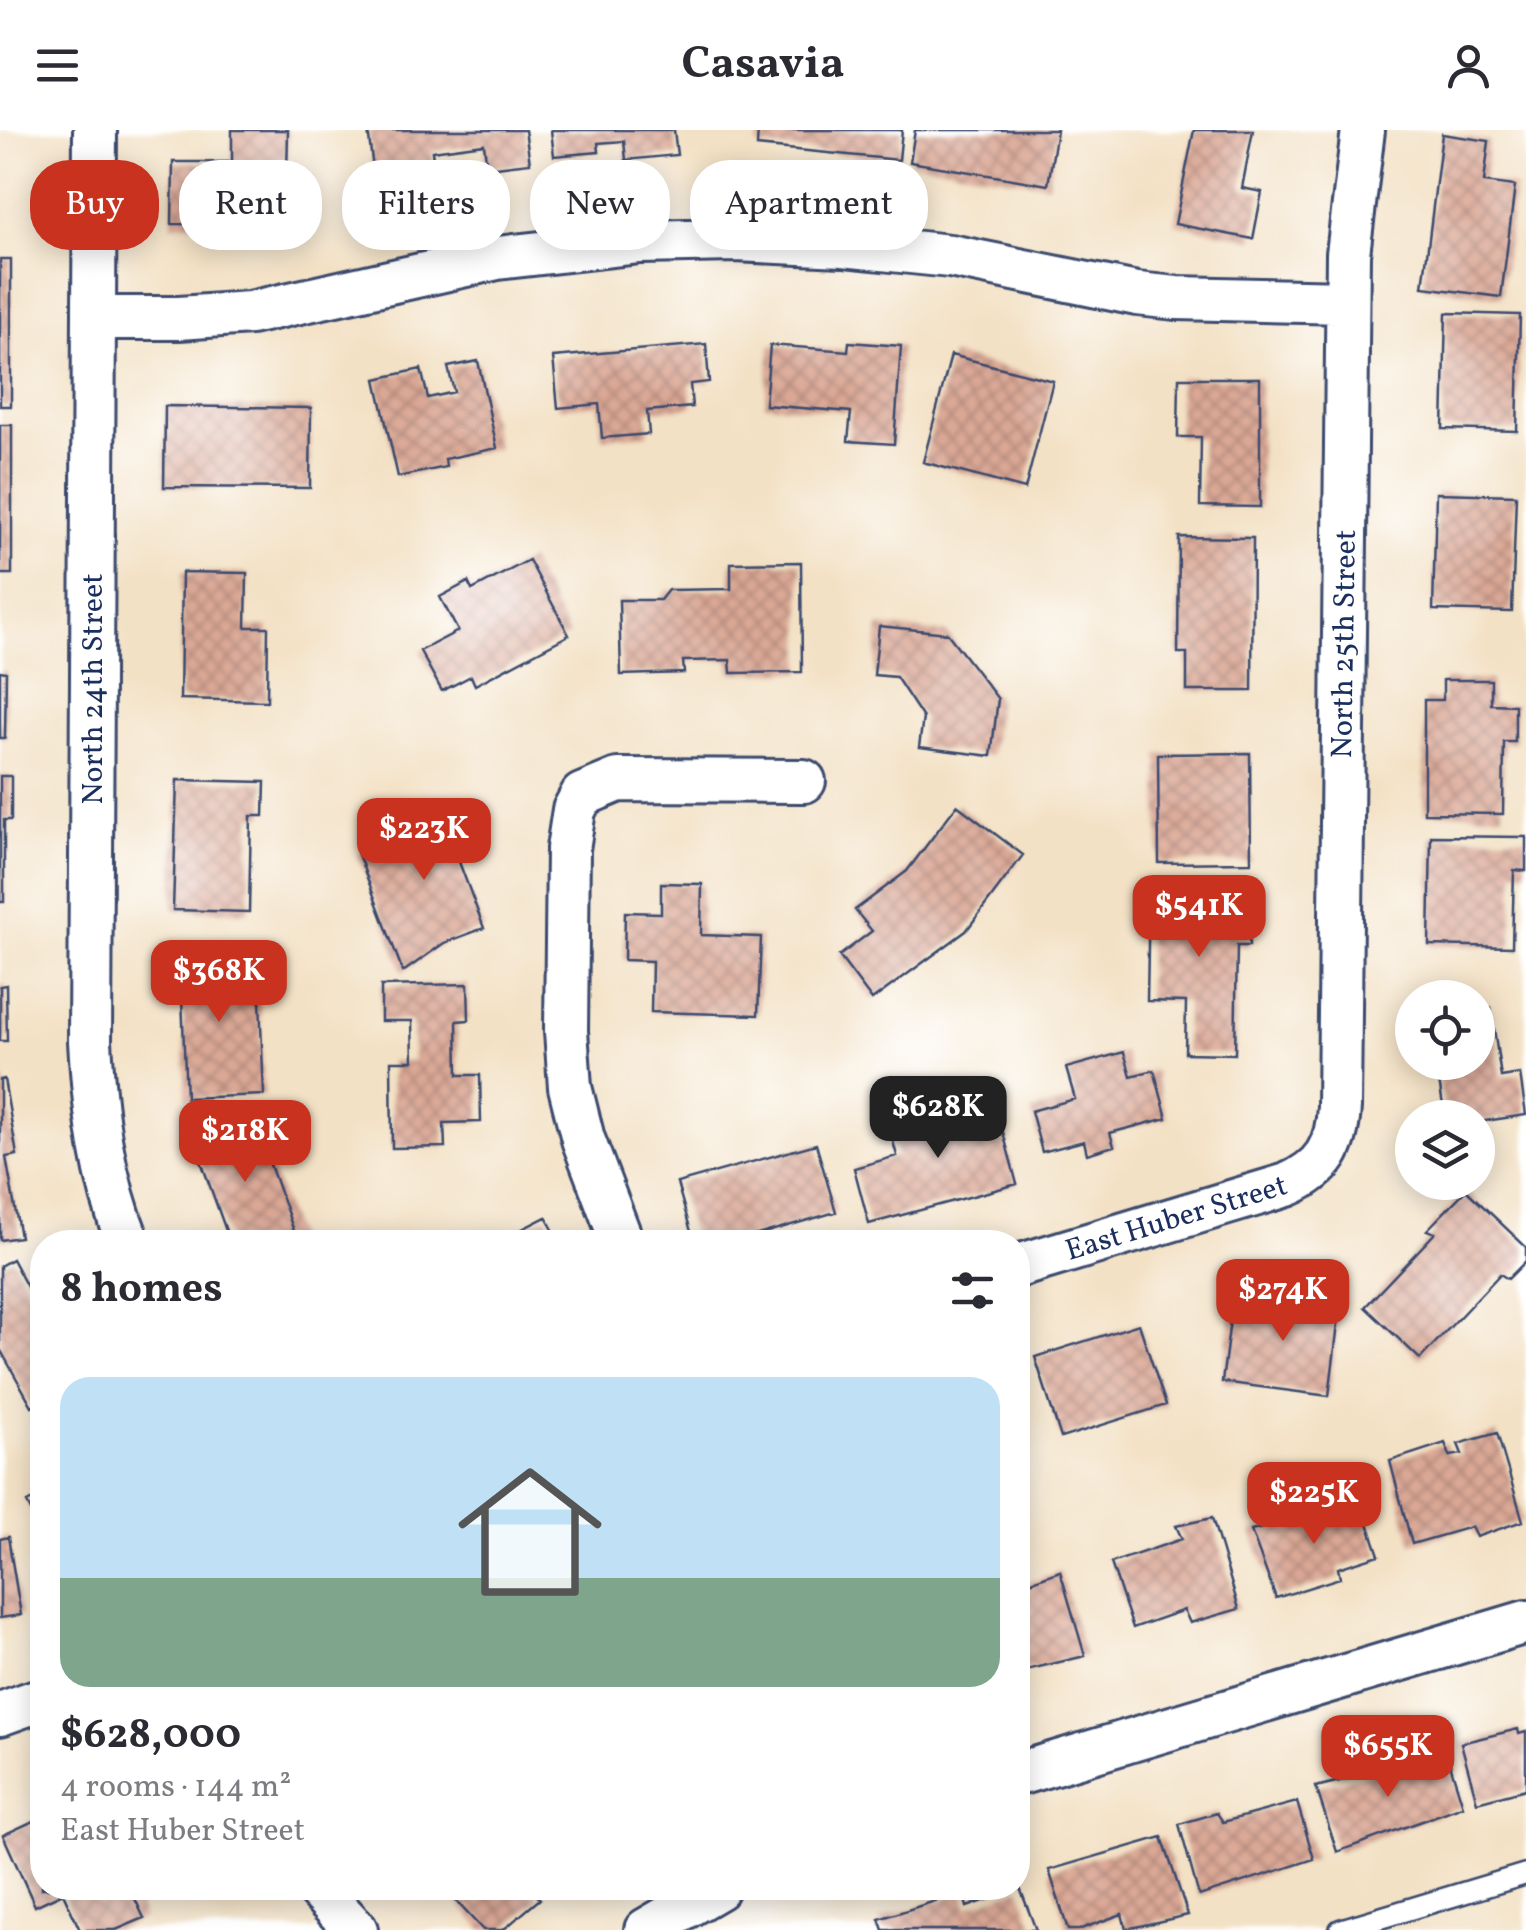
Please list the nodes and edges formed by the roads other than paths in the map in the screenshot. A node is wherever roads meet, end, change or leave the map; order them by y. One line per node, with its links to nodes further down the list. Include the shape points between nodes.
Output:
1 (96, 130): 4 (street, North 24th Street)
2 (1363, 130): 3 (street, North 25th Street)
3 (1347, 302): 4 (street, via 1176,298 916,252 690,241 497,258 250,313); 6 (street, North 25th Street, via 1339,1106)
4 (94, 318): 7 (street, North 24th Street, via 90,1041 99,1140)
5 (804, 781): 8 (street, via 618,780 582,795 574,810 568,849 570,1087)
6 (1328, 1157): 9 (street, East Huber Street, via 1287,1184)
7 (125, 1230)
8 (617, 1230)
9 (1030, 1262)
10 (1526, 1622): 13 (street)
11 (30, 1703): 12 (street)
12 (0, 1714)
13 (1030, 1770)
14 (1526, 1874): 19 (lane)
15 (329, 1900): 17 (street)
16 (697, 1900): 18 (street)
17 (356, 1930)
18 (646, 1930)
19 (1340, 1930)

